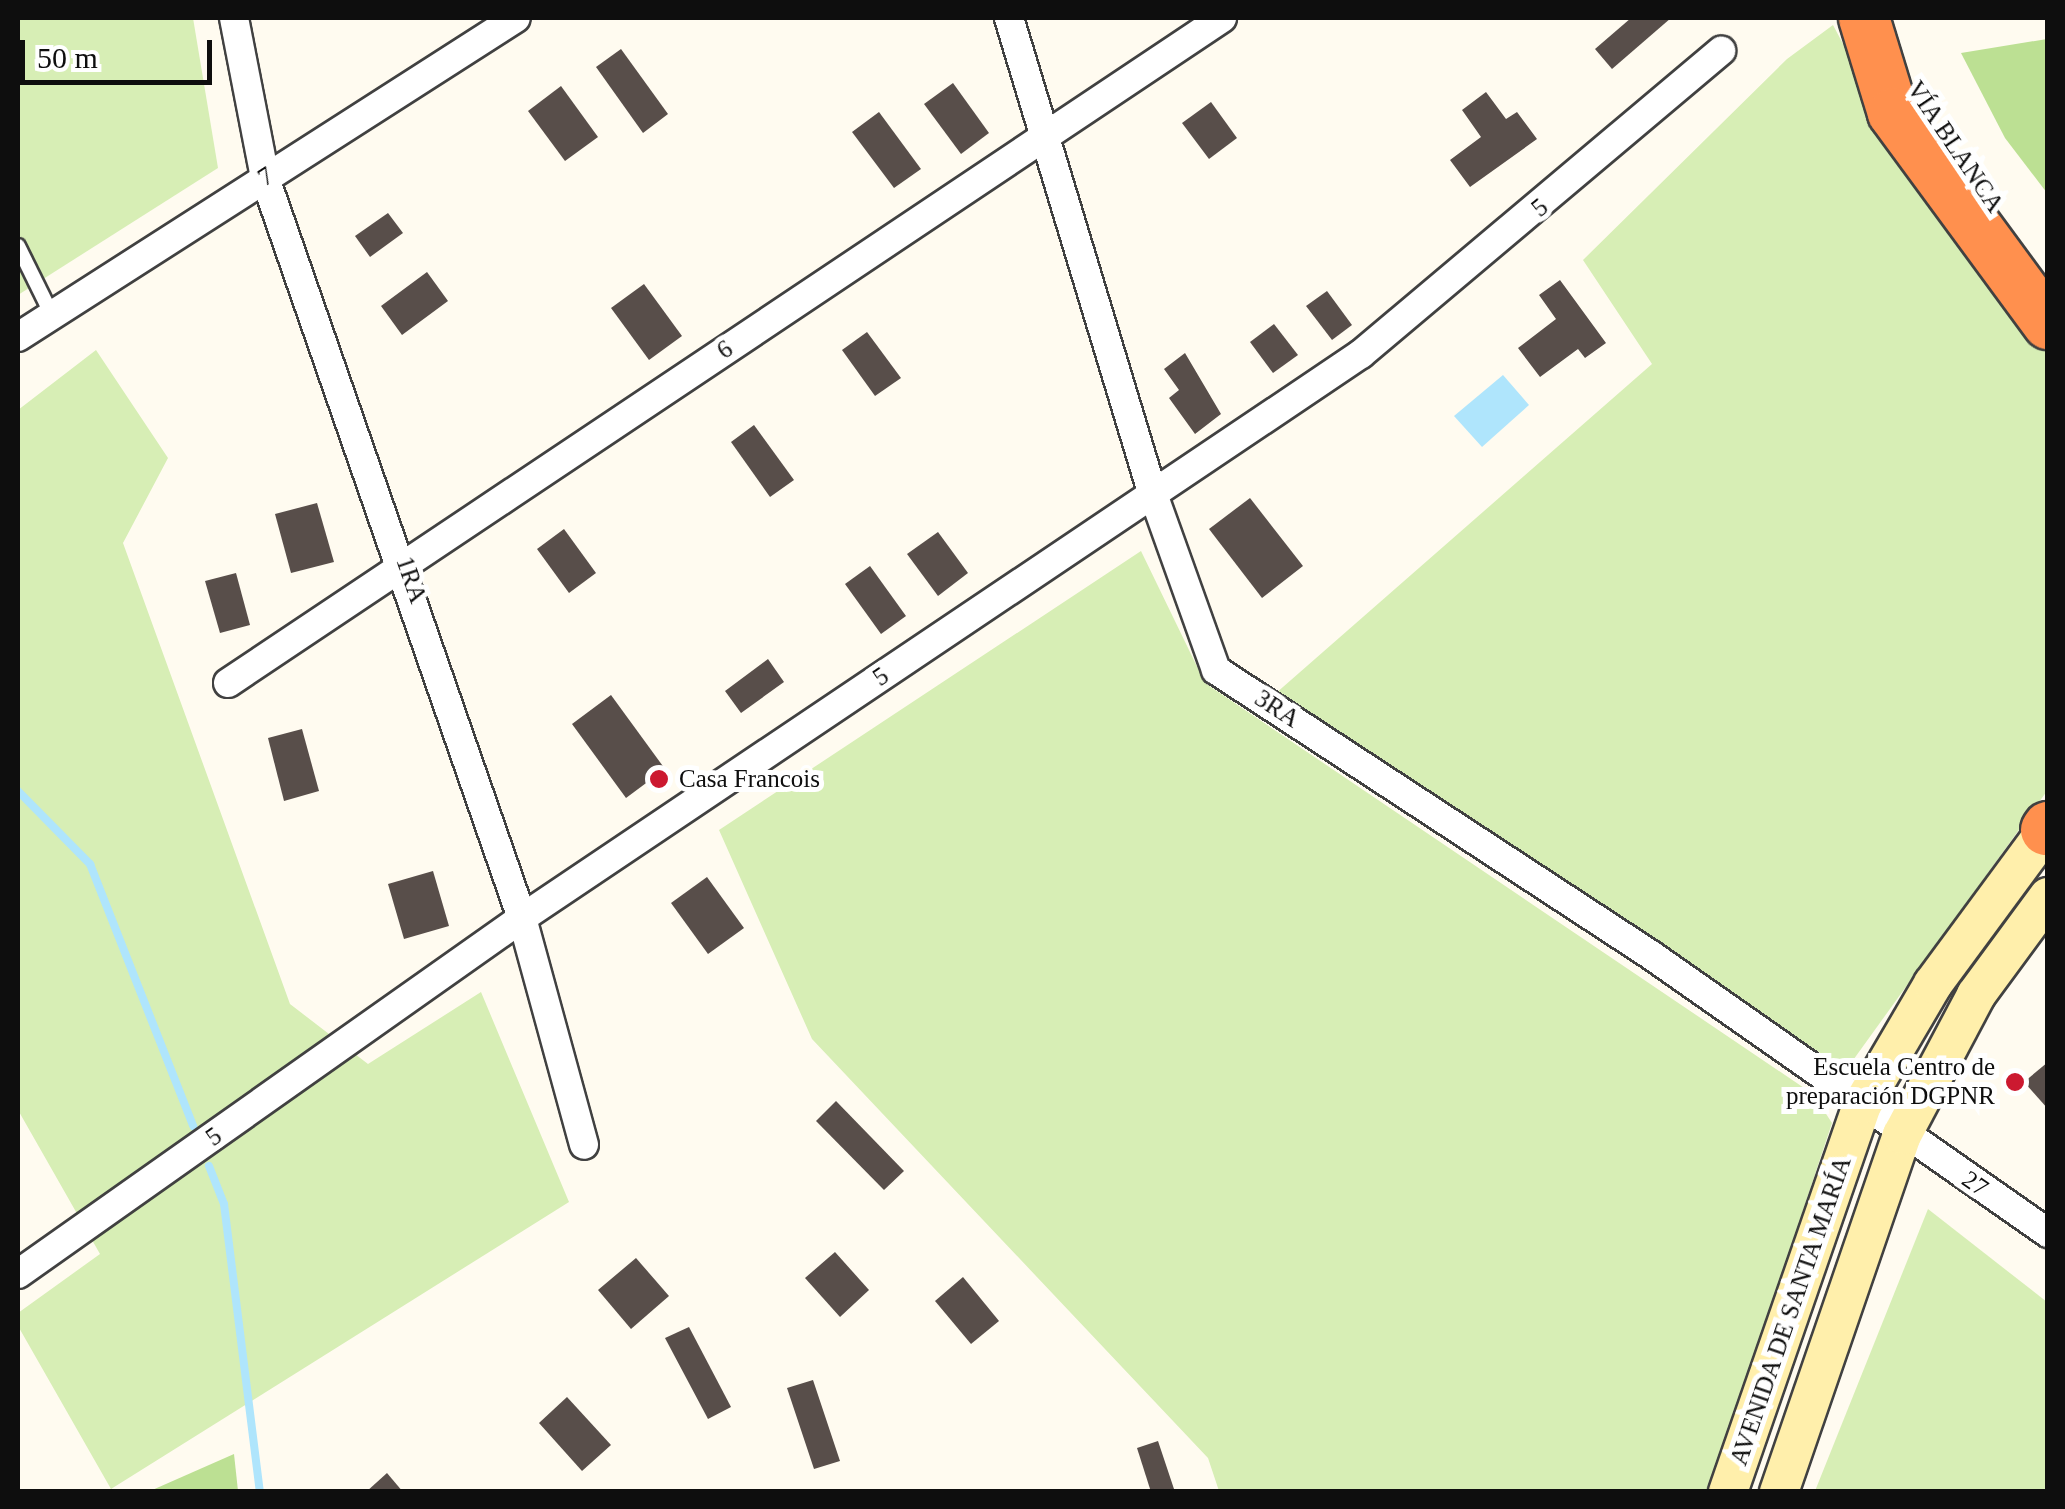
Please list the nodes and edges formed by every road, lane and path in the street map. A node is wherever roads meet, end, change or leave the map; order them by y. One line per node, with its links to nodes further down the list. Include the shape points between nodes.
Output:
1 (234, 18): 8 (street, 1RA)
2 (516, 18): 8 (street, 7)
3 (1009, 18): 7 (street, 3RA)
4 (1222, 18): 7 (street, 6)
5 (1867, 18): 10 (highway, VÍA BLANCA, via 1971,174); 12 (highway, via 1893,113)
6 (1721, 51): 14 (street, 5, via 1360,354)
7 (1046, 135): 14 (street, 3RA); 15 (street, 6)
8 (265, 178): 11 (street, 7); 15 (street, 1RA)
9 (18, 246): 11 (lane)
10 (2048, 272)
11 (52, 315): 13 (street, 7)
12 (2048, 324)
13 (18, 337)
14 (1153, 494): 19 (street, 5); 20 (street, 3RA, via 1216,670 1651,955)
15 (406, 564): 16 (street, 6); 19 (street, 1RA)
16 (228, 683)
17 (2047, 828): 20 (street, AVENIDA DE SANTA MARÍA, via 1934,984)
18 (2048, 898): 21 (street, AVENIDA DE SANTA MARÍA, via 1976,995)
19 (522, 918): 22 (street, 1RA); 24 (street, 5)
20 (1862, 1105): 21 (street, 3RA); 25 (street, AVENIDA DE SANTA MARÍA)
21 (1902, 1135): 23 (street, 27); 26 (street, AVENIDA DE SANTA MARÍA)
22 (584, 1145)
23 (2048, 1233)
24 (18, 1274)
25 (1728, 1492)
26 (1779, 1492)

